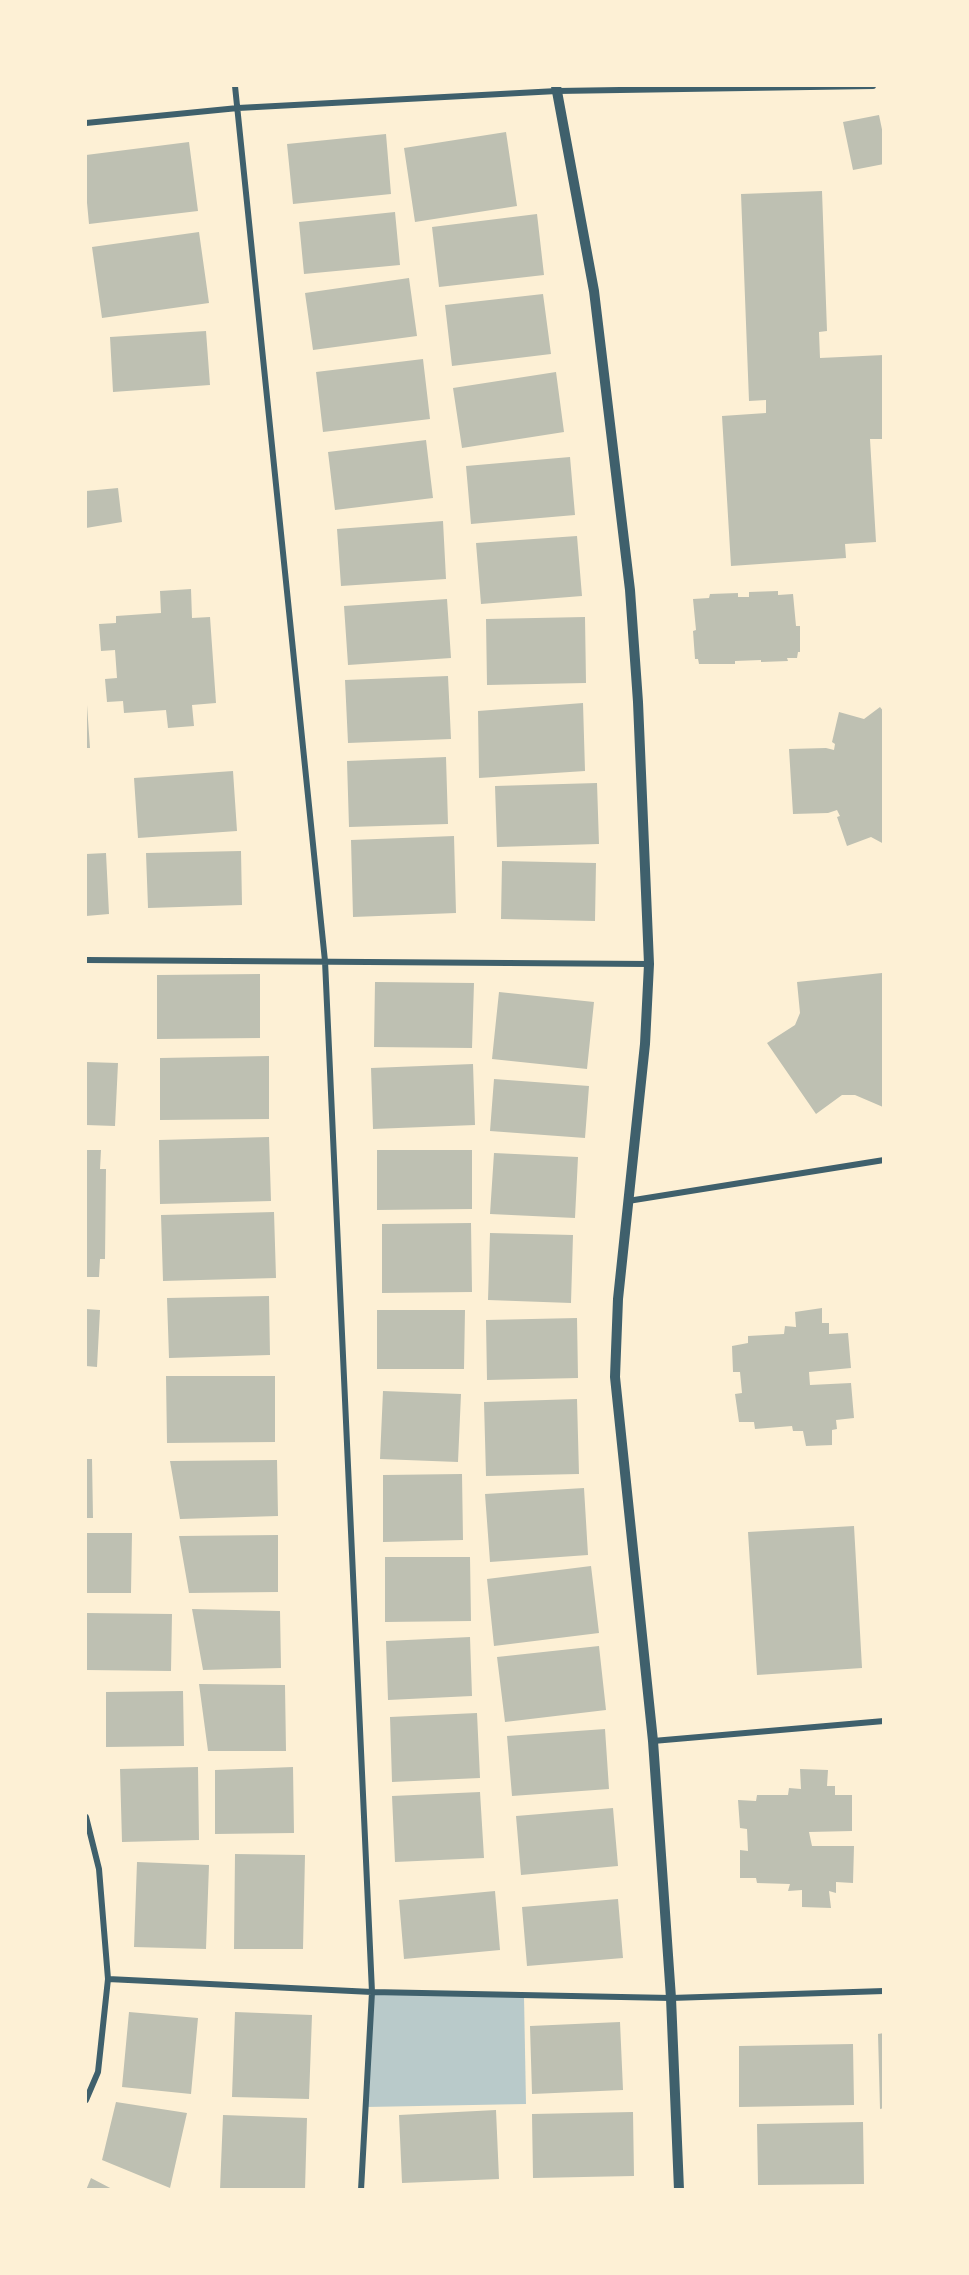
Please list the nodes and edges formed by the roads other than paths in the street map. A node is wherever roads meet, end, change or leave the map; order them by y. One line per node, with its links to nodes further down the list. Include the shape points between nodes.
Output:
1 (234, 86): 4 (street)
2 (873, 86): 3 (street)
3 (557, 88): 4 (street); 8 (street, via 594,291 630,590)
4 (238, 108): 5 (street); 7 (street)
5 (86, 123)
6 (86, 960): 7 (street)
7 (325, 961): 8 (street); 16 (street)
8 (649, 964): 10 (street, via 645,1044)
9 (884, 1160): 10 (street)
10 (627, 1201): 12 (street, via 615,1377)
11 (884, 1721): 12 (street)
12 (653, 1741): 17 (street)
13 (86, 1817): 14 (street, via 99,1869)
14 (108, 1979): 16 (street); 18 (street, via 98,2072)
15 (884, 1991): 17 (street)
16 (372, 1992): 17 (street); 19 (street)
17 (671, 1998): 20 (street)
18 (86, 2100)
19 (361, 2190)
20 (679, 2190)

